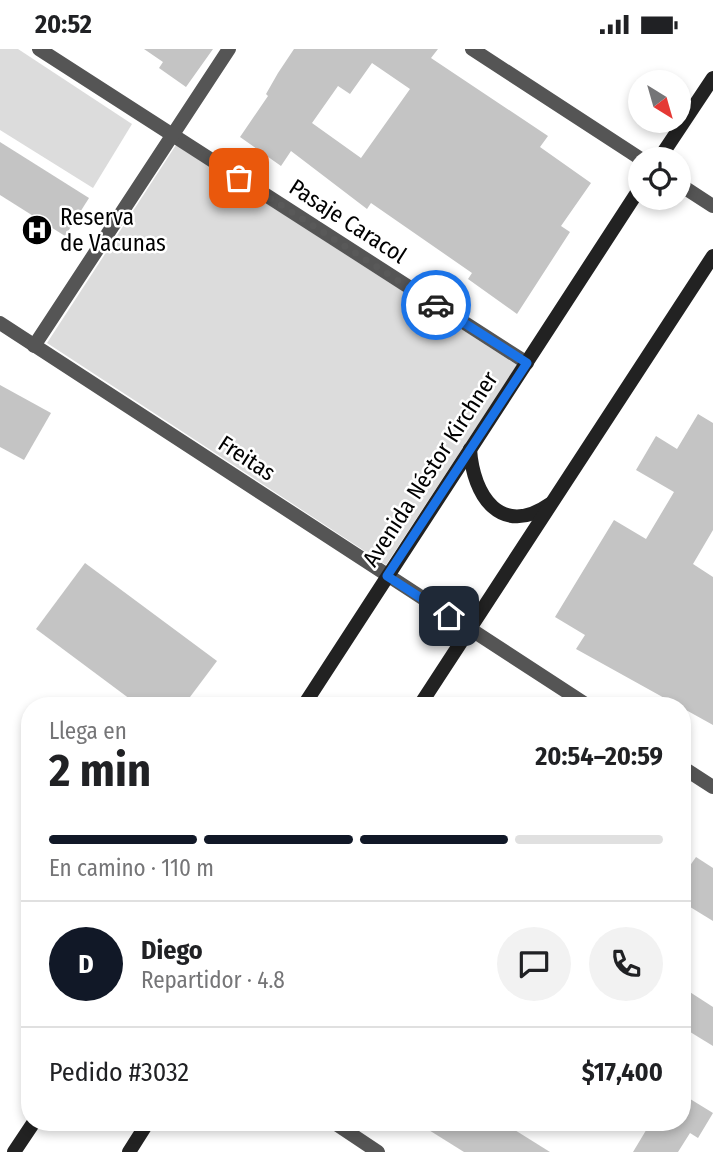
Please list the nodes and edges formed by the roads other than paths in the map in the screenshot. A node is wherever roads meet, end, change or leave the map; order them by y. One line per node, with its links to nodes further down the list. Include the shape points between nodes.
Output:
1 (39, 49): 5 (street, Pasaje Caracol)
2 (229, 49): 5 (street)
3 (472, 49): 7 (street)
4 (713, 78): 6 (main road)
5 (173, 135): 13 (street); 14 (street, Pasaje Caracol)
6 (667, 147)
7 (628, 151)
8 (691, 192): 9 (street)
9 (713, 206)
10 (628, 207): 14 (main road, Avenida Néstor Kirchner)
11 (713, 256): 16 (main road)
12 (0, 323): 13 (street, Freitas)
13 (34, 346): 17 (street, Freitas)
14 (527, 363): 15 (main road, Avenida Néstor Kirchner)
15 (470, 449): 16 (main road, via 479,492 504,514 538,512); 17 (main road, Avenida Néstor Kirchner)
16 (556, 499): 18 (main road)
17 (387, 576): 18 (street, Freitas); 19 (main road, Avenida Néstor Kirchner)
18 (470, 630): 20 (main road); 21 (street, Freitas)
19 (308, 697)
20 (425, 697)
21 (575, 697)
22 (691, 773): 23 (street)
23 (713, 787)
24 (28, 1131): 27 (main road)
25 (142, 1131): 28 (main road)
26 (346, 1131): 29 (street)
27 (14, 1152)
28 (129, 1152)
29 (378, 1152)

